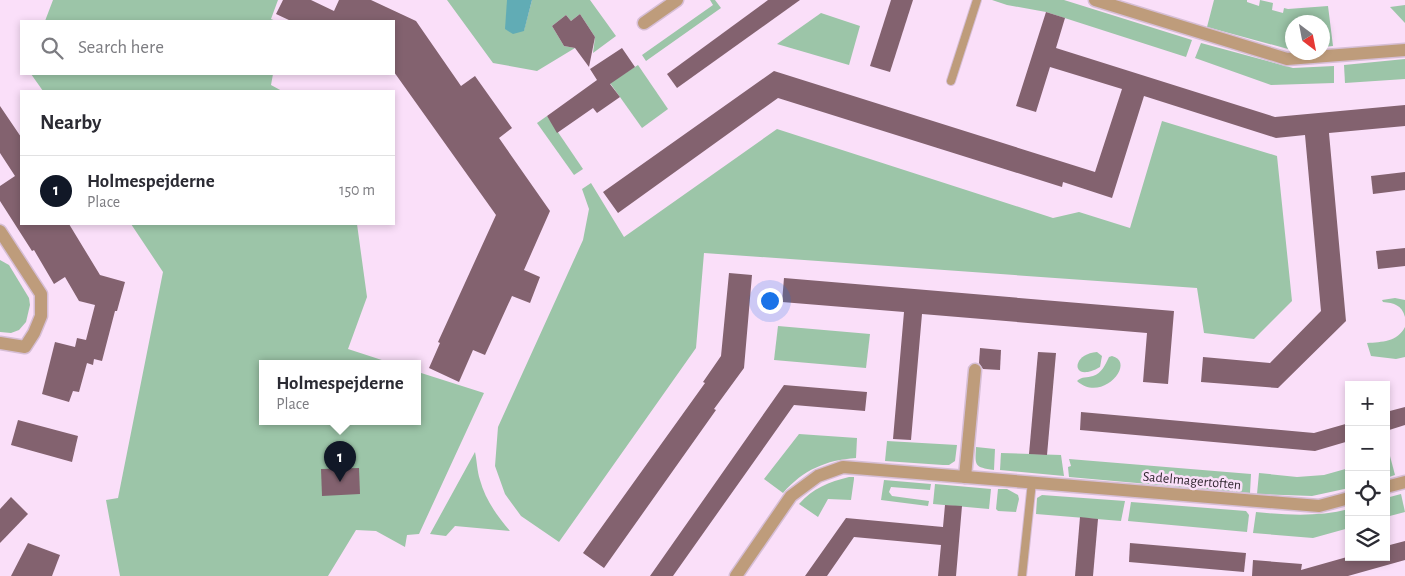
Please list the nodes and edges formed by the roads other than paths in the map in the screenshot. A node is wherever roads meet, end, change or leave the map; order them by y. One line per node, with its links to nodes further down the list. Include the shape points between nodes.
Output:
1 (677, 0): 4 (street)
2 (977, 0): 6 (lane)
3 (1095, 0): 5 (street, via 1288,59)
4 (644, 23)
5 (1405, 50)
6 (951, 81)
7 (0, 231): 8 (street, via 41,294 41,316 25,347)
8 (0, 344)
9 (975, 370): 10 (street)
10 (965, 477): 11 (street, Sadelmagertoften); 15 (street, Sadelmagertoften, via 843,467 818,476 791,496)
11 (1032, 482): 14 (street, Sadelmagertoften, via 1319,506); 16 (lane)
12 (1405, 482): 13 (street)
13 (1390, 486)
14 (1345, 499)
15 (736, 576)
16 (1022, 576)

